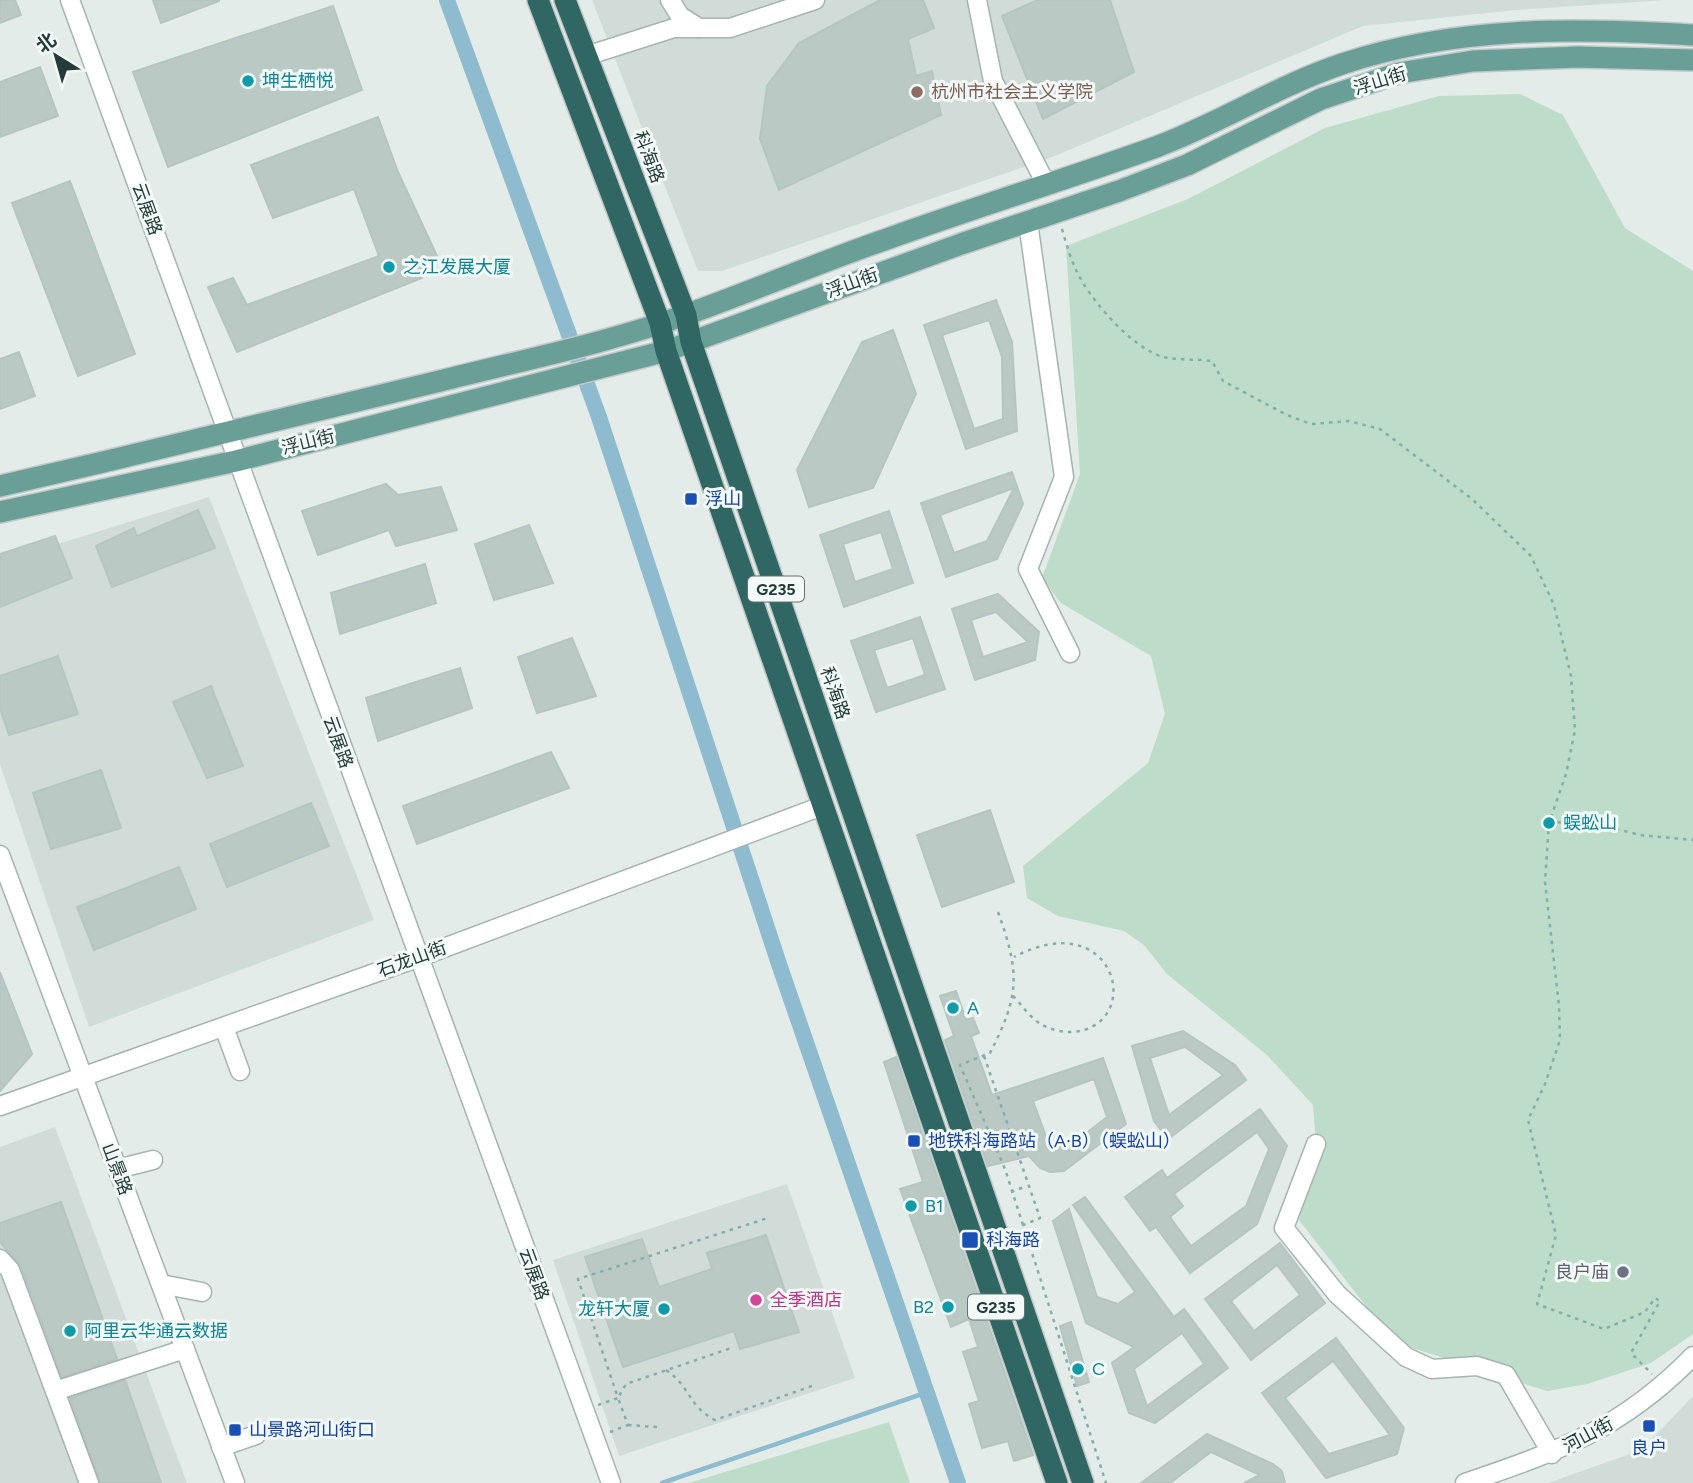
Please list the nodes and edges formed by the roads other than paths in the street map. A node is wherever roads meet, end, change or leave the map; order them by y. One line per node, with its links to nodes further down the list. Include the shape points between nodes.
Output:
1 (70, 0): 17 (street, 云展路)
2 (538, 0): 14 (highway, G235)
3 (565, 0): 9 (highway, 科海路 / G235)
4 (670, 0): 7 (street, via 680,16)
5 (815, 0): 7 (street, via 730,28)
6 (977, 0): 11 (street, via 993,81)
7 (699, 28): 9 (street, via 674,28)
8 (1693, 35): 11 (main road, 浮山街, via 1478,34 1405,46 1341,64 1261,96 1158,146)
9 (586, 56): 13 (highway, 科海路 / G235)
10 (1693, 60): 12 (main road, 浮山街, via 1580,57 1473,61 1399,73 1321,99 1188,165)
11 (1046, 184): 13 (main road, 浮山街)
12 (1028, 222): 15 (main road, 浮山街); 21 (street, via 1064,477 1028,569)
13 (686, 315): 14 (main road, 浮山街); 15 (highway, 科海路 / G235)
14 (660, 323): 16 (highway, G235); 17 (main road, 浮山街)
15 (691, 342): 16 (main road, 浮山街); 45 (highway, 科海路 / G235)
16 (666, 351): 18 (main road, 浮山街); 22 (highway, G235)
17 (230, 433): 18 (street, 云展路); 19 (main road, 浮山街)
18 (236, 461): 20 (main road, 浮山街); 24 (street, 云展路)
19 (0, 486)
20 (0, 512)
21 (1070, 653)
22 (822, 806): 24 (street, 石龙山街); 44 (highway, G235)
23 (0, 855): 27 (street, 山景路)
24 (417, 958): 25 (street, 石龙山街); 43 (street, 云展路)
25 (224, 1027): 26 (street); 27 (street, 石龙山街)
26 (240, 1072)
27 (83, 1077): 28 (street, 石龙山街); 31 (street, 山景路)
28 (0, 1106)
29 (1316, 1144): 40 (street, via 1284,1228 1337,1294 1406,1357 1432,1369 1477,1366 1506,1375)
30 (153, 1160): 31 (street)
31 (117, 1169): 33 (street, 山景路)
32 (0, 1259): 37 (street, via 10,1270)
33 (161, 1284): 34 (street); 35 (street, 山景路)
34 (202, 1292)
35 (185, 1349): 37 (street); 39 (street, 山景路)
36 (1693, 1356): 40 (street, 河山街, via 1664,1386 1602,1430)
37 (55, 1391): 41 (street)
38 (256, 1436): 39 (street)
39 (221, 1447): 42 (street, 山景路)
40 (1552, 1454): 46 (street, 河山街)
41 (89, 1483)
42 (235, 1483)
43 (611, 1483)
44 (1057, 1483)
45 (1083, 1483)
46 (1465, 1483)

